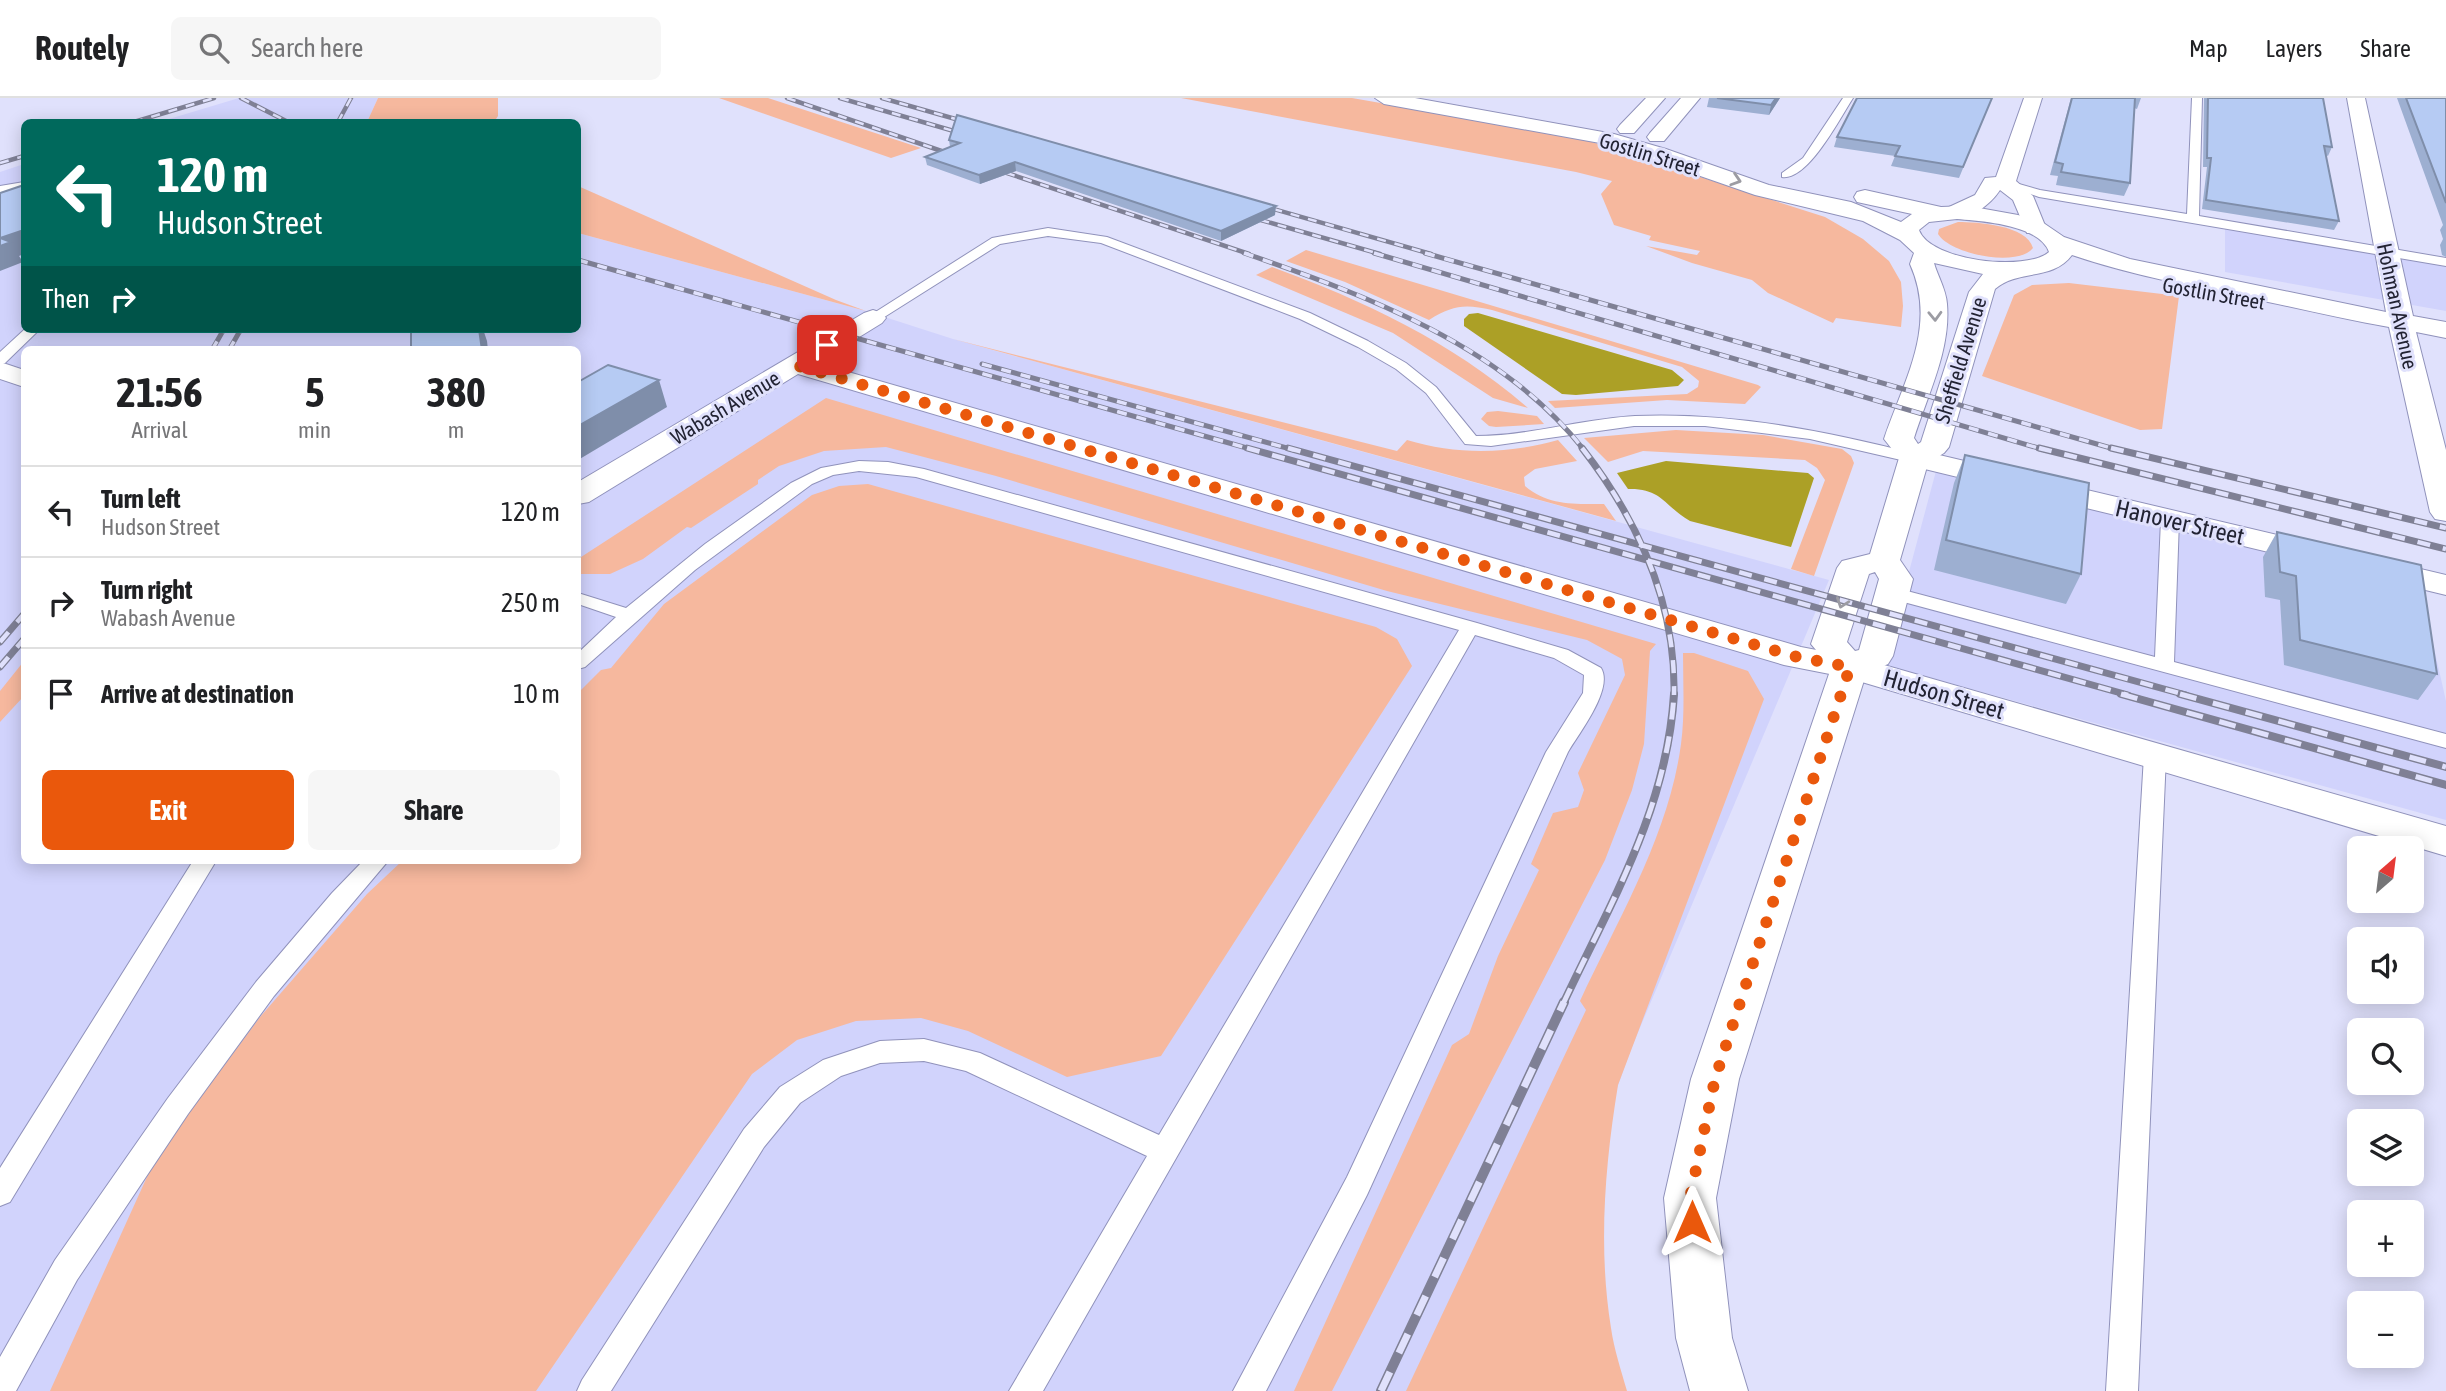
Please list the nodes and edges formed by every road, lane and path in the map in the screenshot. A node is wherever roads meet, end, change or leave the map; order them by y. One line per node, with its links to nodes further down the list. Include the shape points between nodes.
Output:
1 (1384, 98): 15 (main road, Gostlin Street, one-way to 15, via 1614,141)
2 (1463, 98): 9 (main road, Gostlin Street)
3 (1656, 98): 9 (main road)
4 (1691, 98): 10 (main road)
5 (1849, 98): 11 (lane, via 1807,160)
6 (2033, 98): 12 (main road)
7 (2197, 98): 17 (lane)
8 (2356, 98): 21 (main road, Hohman Avenue)
9 (1627, 129): 10 (main road, Gostlin Street)
10 (1657, 137): 11 (main road, Gostlin Street)
11 (1786, 175): 16 (main road, Gostlin Street, via 1858,196)
12 (2005, 183): 16 (main road, via 1993,183 1983,199); 17 (lane); 18 (main road, via 2017,188)
13 (21, 186): 14 (lane)
14 (0, 190)
15 (1763, 190): 20 (main road, via 1865,224); 20 (main road, Gostlin Street, via 1871,216)
16 (1947, 213): 18 (main road, Gostlin Street, via 1998,217); 20 (main road, via 1912,221 1907,228)
17 (2193, 220): 21 (lane)
18 (2035, 228): 19 (main road, Gostlin Street)
19 (2057, 242): 23 (main road, via 2061,248 2058,260); 24 (main road, Gostlin Street, via 2111,261)
20 (1919, 250): 23 (main road, Gostlin Street, via 1966,265); 34 (main road, Sheffield Avenue, one-way to 34, via 1935,306 1936,330 1899,439)
21 (2387, 252): 22 (lane); 26 (main road, Hohman Avenue)
22 (2446, 262)
23 (2028, 269): 24 (main road, Gostlin Street, via 2127,278 2269,303); 34 (main road, Sheffield Avenue, via 1985,282 1980,289 1934,447)
24 (2303, 304): 26 (main road, Gostlin Street)
25 (873, 318): 30 (main road, Wabash Avenue); 34 (lane, via 996,241 1032,233 1068,233 1115,244 1305,316 1363,344 1431,390 1471,441 1633,422 1709,422 1788,430)
26 (2401, 322): 27 (main road, Gostlin Street); 33 (main road, Hohman Avenue)
27 (2446, 330)
28 (29, 333): 29 (lane)
29 (0, 360)
30 (795, 365): 35 (main road, Wabash Avenue); 45 (main road, Hudson Street, via 1797,657)
31 (0, 370): 32 (main road)
32 (21, 379)
33 (2436, 435): 36 (main road, Hohman Avenue)
34 (1914, 458): 37 (main road, Hanover Street); 38 (main road, Sheffield Avenue)
35 (581, 493)
36 (2444, 497)
37 (2170, 520): 39 (main road, Hanover Street); 44 (lane)
38 (1888, 576): 44 (lane); 45 (main road, Sheffield Avenue, via 1875,656); 45 (main road, one-way to 45, via 1854,568 1829,644)
39 (2446, 585)
40 (581, 599): 41 (lane)
41 (627, 615): 42 (lane, via 700,554 803,482 836,469 873,464 931,476); 43 (lane)
42 (1470, 627): 51 (lane); 56 (lane, via 1561,654 1594,672 1592,693 1558,752 1357,1186)
43 (581, 660)
44 (2164, 665): 46 (lane)
45 (1850, 667): 47 (main road, Hudson Street); 57 (main road, via 1715,1079 1690,1198 1704,1338)
46 (2446, 741)
47 (2155, 756): 48 (main road, Hudson Street); 58 (lane)
48 (2446, 841)
49 (203, 864): 52 (lane)
50 (374, 864): 53 (lane, via 265,989 178,1106 66,1270)
51 (1165, 1151): 54 (lane, via 971,1061 948,1055 924,1050 880,1052 832,1069 790,1095 754,1138); 55 (lane)
52 (0, 1193)
53 (0, 1388)
54 (593, 1391)
55 (1025, 1391)
56 (1249, 1391)
57 (1719, 1391)
58 (2122, 1391)

